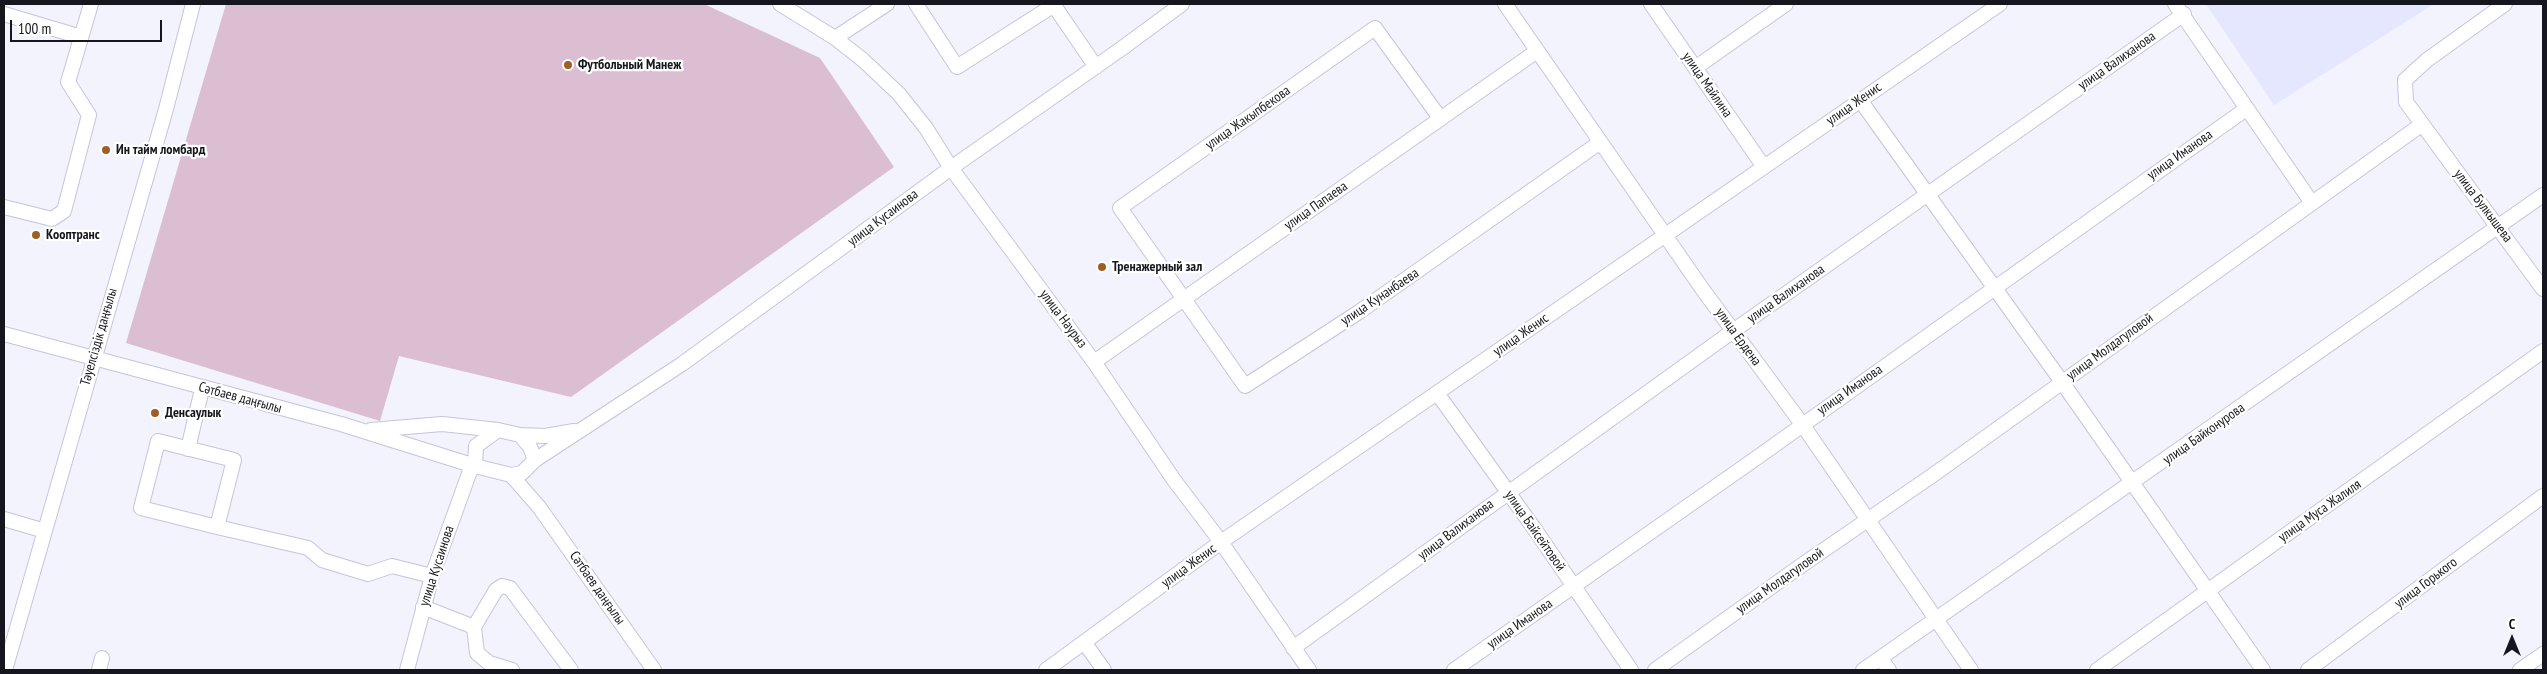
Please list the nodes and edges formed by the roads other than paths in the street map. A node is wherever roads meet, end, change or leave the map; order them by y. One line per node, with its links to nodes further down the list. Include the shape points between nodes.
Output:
1 (91, 4): 15 (street)
2 (193, 4): 39 (street, Тәуелсіздік даңғылы)
3 (780, 4): 16 (street, улица Наурыз)
4 (887, 4): 16 (street)
5 (916, 4): 6 (street, via 957,67)
6 (1054, 4): 18 (street)
7 (1182, 4): 18 (street, улица Кусаинова)
8 (1505, 4): 17 (street, улица Ердена)
9 (1651, 4): 19 (street, улица Майлина)
10 (1786, 4): 19 (street)
11 (2000, 4): 20 (street, улица Женис)
12 (2505, 4): 23 (street, via 2427,60 2405,80 2406,102)
13 (2180, 9): 21 (street); 27 (street, улица Валиханова)
14 (4, 14): 15 (street)
15 (81, 37): 30 (street, via 68,82 89,115 64,211 52,219)
16 (835, 38): 26 (street, улица Наурыз, via 899,94 926,128)
17 (1537, 50): 22 (street, улица Папаева); 24 (street, улица Ердена)
18 (1096, 67): 26 (street, улица Кусаинова)
19 (1695, 68): 25 (street, улица Майлина)
20 (1860, 100): 25 (street, улица Женис); 27 (street)
21 (2246, 109): 29 (street); 33 (street, улица Иманова)
22 (1440, 118): 35 (street, улица Папаева); 35 (street, улица Жакыпбекова, via 1376,30 1372,29 1122,205 1122,212)
23 (2422, 125): 29 (street, улица Молдагуловой); 31 (street, улица Булкышева)
24 (1599, 143): 32 (street, улица Ердена); 35 (street, улица Кунанбаева, via 1375,300 1245,386)
25 (1764, 167): 32 (street, улица Женис)
26 (951, 168): 40 (street, улица Наурыз); 45 (street, улица Кусаинова, via 682,364)
27 (1927, 195): 33 (street); 36 (street, улица Валиханова)
28 (2543, 195): 31 (street, улица Байконурова)
29 (2312, 203): 41 (street, улица Молдагуловой)
30 (4, 207)
31 (2500, 227): 34 (street, улица Булкышева); 53 (street, улица Байконурова)
32 (1665, 236): 36 (street, улица Ердена); 43 (street, улица Женис)
33 (1994, 288): 41 (street); 44 (street, улица Иманова)
34 (2543, 289)
35 (1184, 299): 40 (street, улица Папаева)
36 (1733, 331): 44 (street, улица Ердена); 54 (street, улица Валиханова)
37 (4, 334): 39 (street, Сәтбаев даңғылы)
38 (2543, 351): 64 (street, улица Муса Жалиля)
39 (93, 359): 42 (street, Сәтбаев даңғылы); 60 (street, Тәуелсіздік даңғылы)
40 (1094, 362): 61 (street, улица Наурыз, via 1174,480)
41 (2062, 382): 53 (street); 58 (street, улица Молдагуловой)
42 (202, 389): 46 (street, Сәтбаев даңғылы); 49 (street)
43 (1437, 393): 54 (street, улица Байсейтовой); 61 (street, улица Женис)
44 (1802, 424): 58 (street, улица Ердена); 63 (street, улица Иманова)
45 (582, 429): 48 (street, via 545,436); 50 (street, улица Кусаинова)
46 (361, 430): 47 (street, via 442,424); 51 (street, Сәтбаев даңғылы)
47 (498, 430): 48 (street); 51 (street, via 476,446)
48 (520, 434): 50 (street, via 530,447)
49 (188, 449): 59 (street, via 234,460); 59 (street, via 158,441 141,508)
50 (533, 463): 52 (street, via 522,473); 56 (street, via 530,480)
51 (475, 466): 52 (street); 62 (street, улица Кусаинова, via 470,471)
52 (511, 475): 56 (street)
53 (2132, 484): 64 (street); 66 (street, улица Байконурова)
54 (1508, 492): 63 (street, улица Байсейтовой); 69 (street, улица Валиханова)
55 (2543, 496): 88 (street, улица Горького)
56 (538, 507): 76 (street, Сәтбаев даңғылы)
57 (4, 519): 60 (street)
58 (1868, 520): 66 (street, улица Ердена); 82 (street, улица Молдагуловой)
59 (217, 527): 62 (street, via 308,548 322,560 368,574 392,566)
60 (45, 531): 72 (street, Тәуелсіздік даңғылы)
61 (1221, 542): 68 (street, улица Женис); 69 (street, улица Наурыз)
62 (432, 576): 65 (street, улица Кусаинова)
63 (1575, 586): 80 (street, улица Иманова); 81 (street, улица Байсейтовой)
64 (2208, 593): 86 (street, улица Муса Жалиля); 87 (street)
65 (424, 607): 67 (street); 73 (street, улица Кусаинова)
66 (1935, 619): 71 (street, улица Байконурова); 85 (street, улица Ердена)
67 (474, 627): 74 (street, via 478,653 489,662); 75 (street, via 496,590 502,586 510,588)
68 (1084, 642): 77 (street, улица Женис); 78 (street)
69 (1293, 648): 79 (street, улица Наурыз)
70 (2543, 654): 89 (street)
71 (1880, 658): 83 (street, улица Байконурова); 84 (street)
72 (5, 670)
73 (407, 670)
74 (512, 670)
75 (571, 670)
76 (654, 670)
77 (1046, 670)
78 (1104, 670)
79 (1309, 670)
80 (1454, 670)
81 (1631, 670)
82 (1655, 670)
83 (1863, 670)
84 (1889, 670)
85 (1971, 670)
86 (2097, 670)
87 (2262, 670)
88 (2308, 670)
89 (2520, 670)

